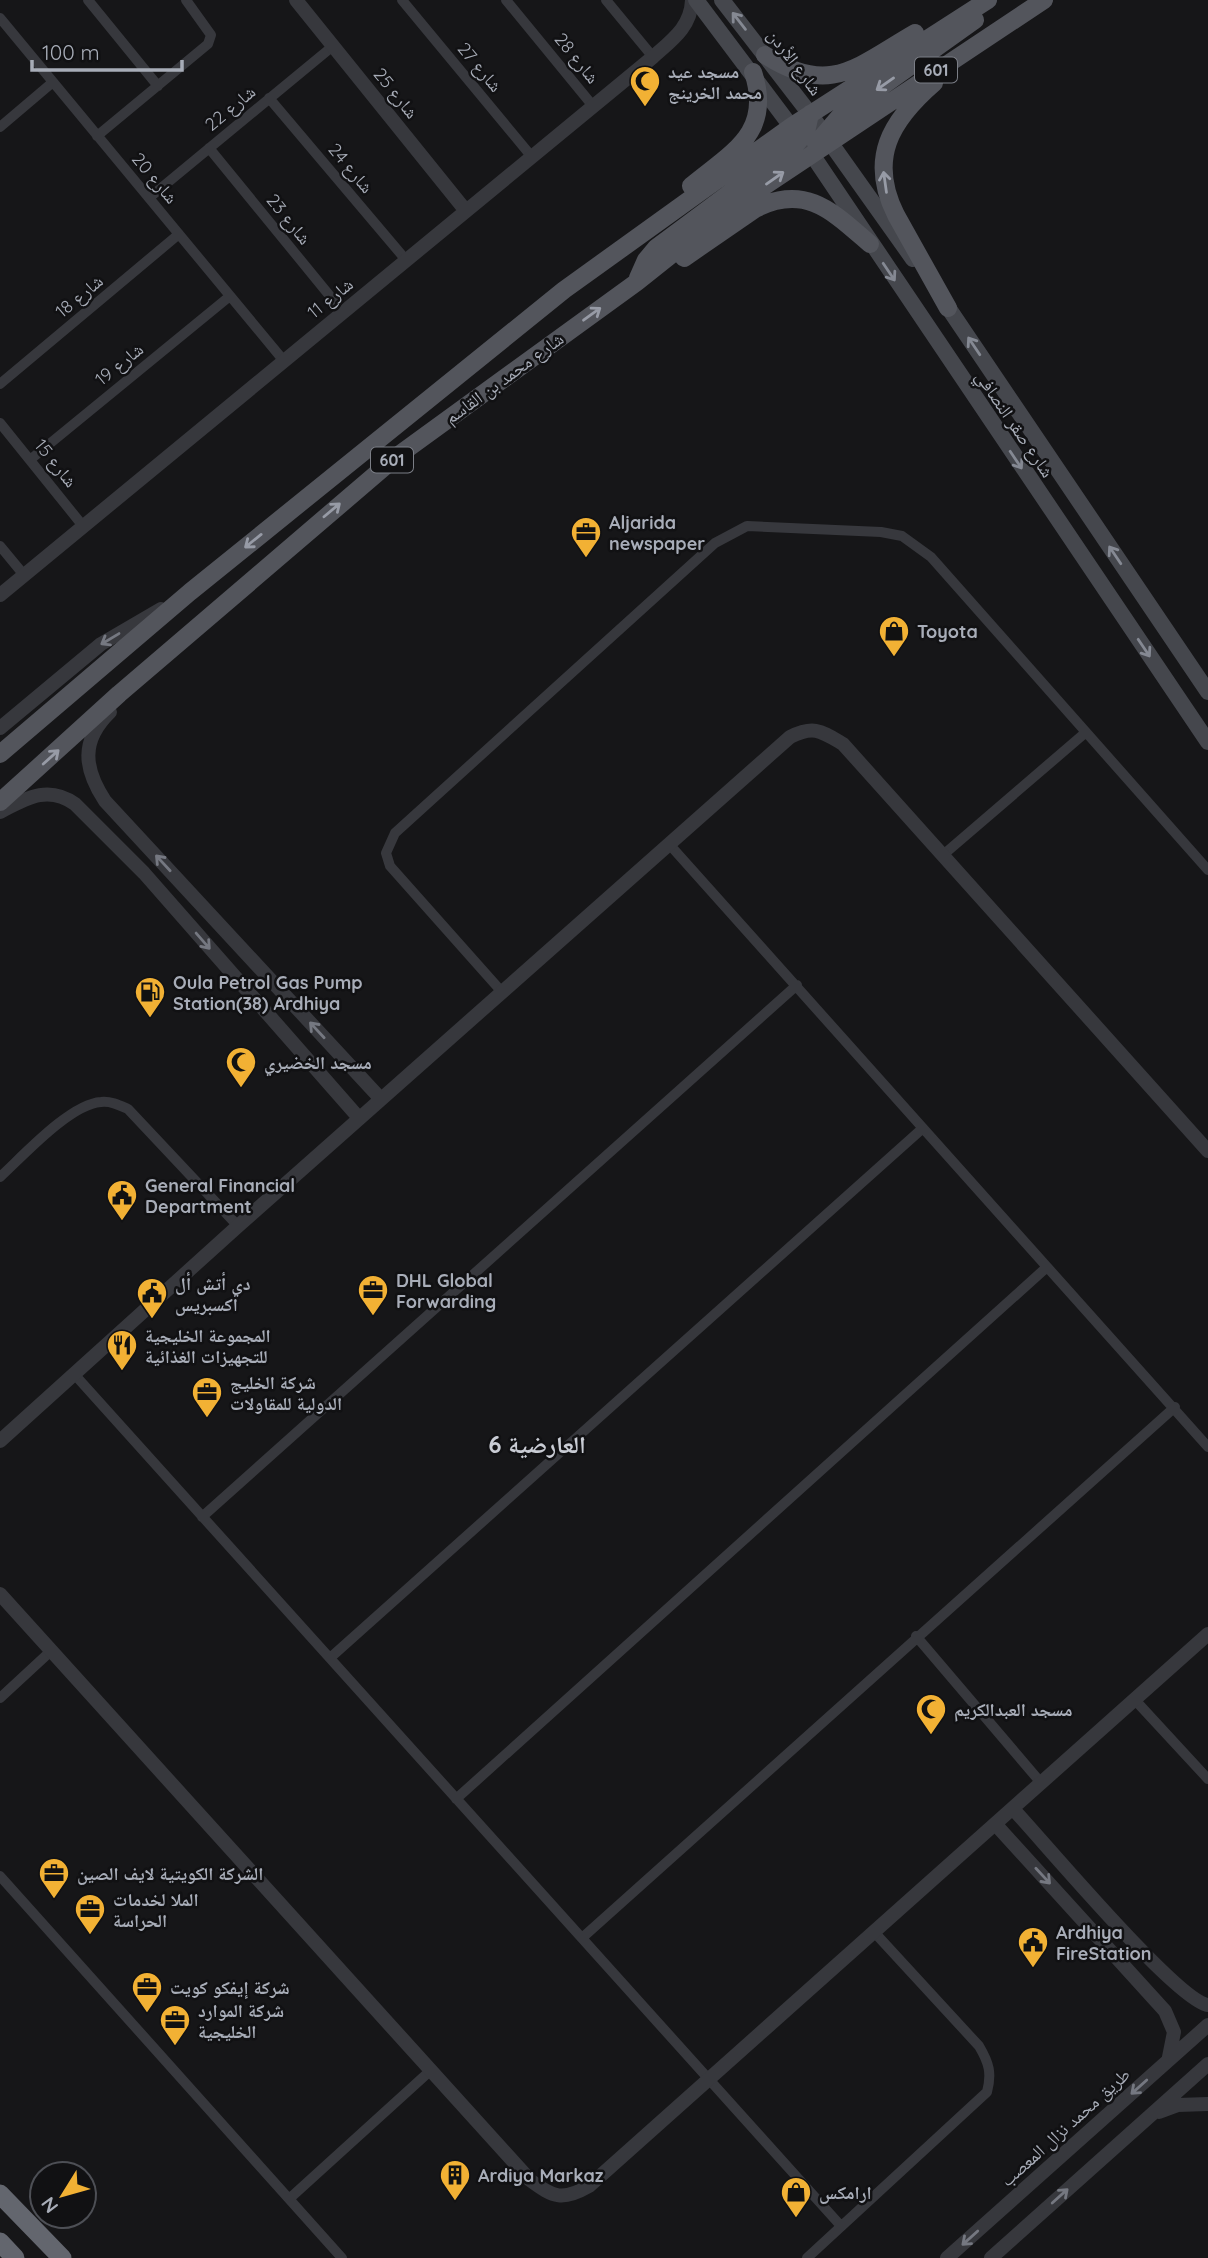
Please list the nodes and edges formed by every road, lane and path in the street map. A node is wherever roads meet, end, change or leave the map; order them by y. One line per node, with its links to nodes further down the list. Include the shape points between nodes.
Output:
1 (88, 0): 22 (street)
2 (186, 0): 22 (street, via 211,35 208,44)
3 (296, 0): 17 (street, شارع 25)
4 (402, 0): 31 (street, شارع 27)
5 (506, 0): 24 (street, شارع 28)
6 (606, 0): 19 (street)
7 (694, 0): 15 (main road); 16 (street)
8 (722, 0): 18 (main road, شارع الأردن, one-way to 8)
9 (988, 0): 13 (main road, 601)
10 (999, 0): 28 (main road, one-way to 28, via 839,117)
11 (1044, 0): 12 (main road, 601)
12 (1021, 14): 28 (main road, 601); 40 (main road, one-way to 12, via 888,200 883,173 886,150 900,117 918,97)
13 (960, 16): 18 (main road, via 927,26 833,76 802,75); 25 (main road, 601)
14 (0, 18): 21 (street, شارع 20)
15 (717, 27): 16 (street); 20 (main road)
16 (683, 30): 19 (street, شارع 11)
17 (333, 46): 23 (street, شارع 22); 33 (street, شارع 25)
18 (765, 55): 25 (main road, شارع الأردن)
19 (653, 57): 24 (street, شارع 11)
20 (753, 72): 29 (main road); 35 (main road, via 760,109 747,137)
21 (53, 82): 26 (street); 27 (street, شارع 20)
22 (158, 86): 27 (street)
23 (269, 99): 30 (street, شارع 22); 37 (street, شارع 24)
24 (593, 106): 31 (street, شارع 11)
25 (810, 114): 28 (main road, شارع صقر النصافي); 29 (main road)
26 (0, 127)
27 (97, 136): 32 (street, شارع 20)
28 (826, 137): 29 (main road); 40 (main road, شارع صقر النصافي)
29 (801, 139): 35 (main road, شارع محمد بن القاسم / 601); 36 (main road, شارع صقر النصافي); 38 (main road, one-way to 29, via 656,248)
30 (209, 148): 32 (street, شارع 22); 41 (street, شارع 23)
31 (532, 157): 33 (street, شارع 11)
32 (149, 198): 34 (street, شارع 20)
33 (466, 211): 37 (street, شارع 11)
34 (179, 234): 39 (street, شارع 20); 44 (street, شارع 18)
35 (629, 243): 42 (main road, شارع محمد بن القاسم / 601)
36 (870, 244): 38 (main road, via 818,204 779,200 755,209 668,269); 57 (main road, شارع صقر النصافي, one-way to 57)
37 (406, 260): 41 (street, شارع 11)
38 (637, 282): 46 (main road, شارع محمد بن القاسم / 601, one-way to 38)
39 (230, 296): 43 (street, شارع 20); 47 (street, شارع 19)
40 (948, 308): 54 (main road, شارع صقر النصافي, one-way to 40)
41 (343, 312): 43 (street, شارع 11)
42 (528, 318): 46 (main road, via 502,349 382,442 382,453); 52 (main road, شارع محمد بن القاسم / 601, one-way to 52)
43 (284, 361): 48 (street, شارع 11)
44 (0, 384)
45 (0, 422): 47 (street, شارع 15)
46 (396, 457): 49 (main road, شارع محمد بن القاسم / 601, one-way to 46)
47 (31, 460): 48 (street, شارع 15)
48 (83, 526): 51 (street, شارع 11)
49 (295, 541): 59 (street, via 101,721 86,760); 60 (main road, شارع محمد بن القاسم / 601, one-way to 49)
50 (0, 546): 51 (street)
51 (24, 575): 53 (street, شارع 11)
52 (190, 592): 55 (street, one-way to 55, via 101,644); 58 (main road, شارع محمد بن القاسم / 601)
53 (0, 595)
54 (1208, 692)
55 (0, 729)
56 (1085, 733): 64 (street); 65 (street); 67 (street, via 931,557 902,536 881,531 747,526 705,552 395,833 386,853 390,866)
57 (1208, 742)
58 (0, 754)
59 (106, 801): 62 (street, via 91,800 87,806); 68 (street, one-way to 59)
60 (0, 802)
61 (0, 812): 62 (street, via 29,796 54,793)
62 (91, 819): 69 (street, one-way to 69)
63 (669, 844): 64 (street, via 790,737 806,729 821,731 843,744); 66 (street); 67 (street)
64 (943, 855): 71 (street)
65 (1208, 870)
66 (797, 985): 70 (street); 79 (street)
67 (502, 992): 68 (street)
68 (380, 1098): 69 (street)
69 (359, 1118): 73 (street)
70 (923, 1128): 74 (street); 84 (street)
71 (1208, 1151)
72 (0, 1177): 73 (street, via 82,1107 113,1103 128,1109)
73 (238, 1226): 75 (street)
74 (1047, 1267): 76 (street); 89 (street)
75 (75, 1375): 77 (street); 79 (street)
76 (1175, 1407): 78 (street); 82 (street)
77 (0, 1441)
78 (1208, 1447)
79 (202, 1517): 84 (street)
80 (0, 1594): 83 (street)
81 (1208, 1634): 86 (street)
82 (916, 1636): 88 (street); 94 (street)
83 (52, 1650): 85 (street); 101 (street)
84 (330, 1658): 89 (street)
85 (0, 1698)
86 (1135, 1700): 87 (street); 88 (street)
87 (1208, 1779)
88 (1042, 1784): 90 (street)
89 (456, 1799): 94 (street)
90 (1014, 1810): 91 (street); 95 (street)
91 (997, 1826): 93 (street); 96 (street, one-way to 96)
92 (0, 1876): 106 (street)
93 (875, 1933): 102 (street); 107 (street, via 979,2046 991,2077 987,2092)
94 (582, 1938): 102 (street)
95 (1138, 1947): 96 (street); 97 (street, via 1190,1998)
96 (1122, 1961): 99 (street, via 1171,2021 1175,2041)
97 (1208, 2005)
98 (1208, 2025): 99 (street, طريق محمد نزال المعصب)
99 (1165, 2064): 113 (street, طريق محمد نزال المعصب, one-way to 113)
100 (1208, 2064): 104 (street)
101 (430, 2071): 102 (street, via 530,2180 562,2196 589,2186); 106 (street)
102 (710, 2081): 107 (street)
103 (1208, 2104): 104 (street, via 1178,2105)
104 (1148, 2117): 114 (street, one-way to 104)
105 (0, 2194): 110 (highway)
106 (289, 2199): 111 (street)
107 (841, 2226): 112 (street)
108 (0, 2242): 109 (highway)
109 (15, 2258)
110 (62, 2258)
111 (342, 2258)
112 (807, 2258)
113 (947, 2258)
114 (991, 2258)

